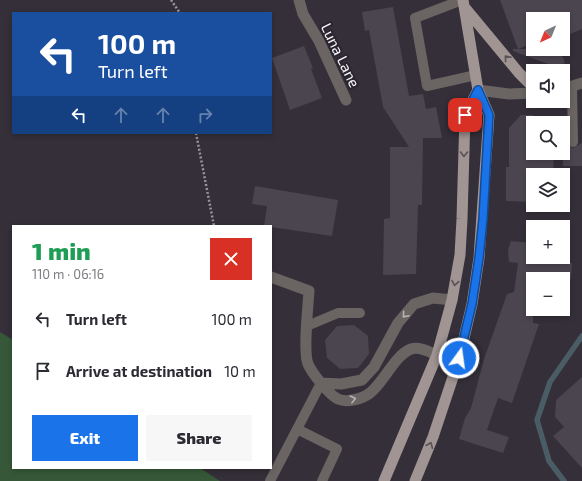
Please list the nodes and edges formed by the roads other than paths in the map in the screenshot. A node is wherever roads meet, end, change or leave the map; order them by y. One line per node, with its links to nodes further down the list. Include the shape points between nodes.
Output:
1 (299, 0): 8 (street, Luna Lane, via 303,14 319,41)
2 (464, 3): 3 (main road); 3 (lane, via 415,18 427,86); 4 (main road, one-way to 2)
3 (476, 75): 6 (main road)
4 (526, 80)
5 (572, 86): 9 (lane)
6 (478, 90): 7 (street); 11 (main road, one-way to 11, via 465,115 460,255); 20 (main road, one-way to 6, via 454,373 472,304 479,258 489,115)
7 (526, 93)
8 (346, 100)
9 (573, 142)
10 (272, 277): 13 (street, via 309,291)
11 (452, 300): 14 (main road); 15 (street, one-way to 15, via 433,298 414,304 398,323 374,366 362,380 341,384)
12 (360, 313): 13 (lane, via 338,312)
13 (307, 326): 15 (street, via 308,364)
14 (437, 355): 15 (street, one-way to 14, via 337,399 349,401 368,394 381,382 403,353 412,348 423,349); 19 (main road)
15 (321, 383): 16 (lane)
16 (297, 429): 17 (lane); 18 (lane, via 337,449)
17 (270, 481)
18 (322, 481)
19 (384, 481)
20 (415, 481)

